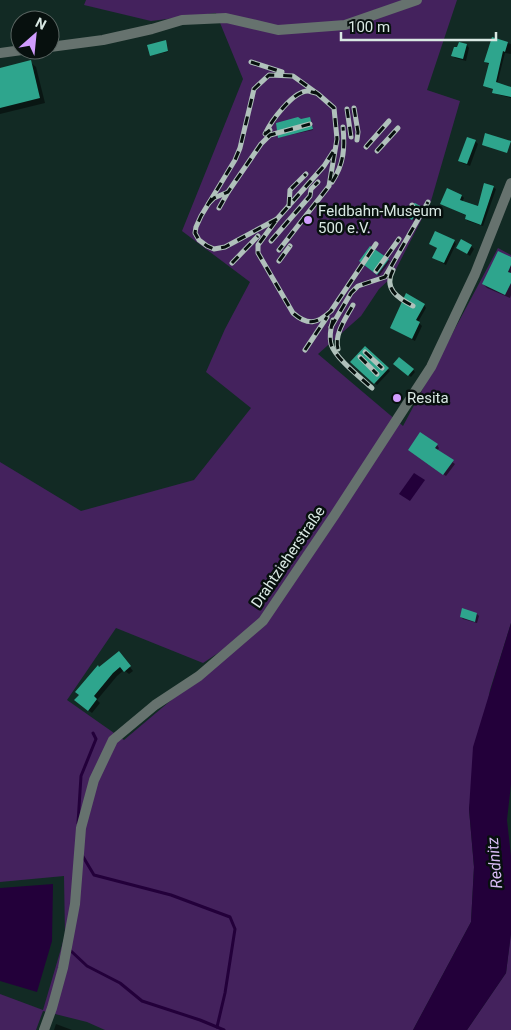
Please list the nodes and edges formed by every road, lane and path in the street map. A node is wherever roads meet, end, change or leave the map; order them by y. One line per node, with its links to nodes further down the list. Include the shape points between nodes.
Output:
1 (417, 0): 2 (street, via 345,25 278,30 226,18 182,20 103,40)
2 (60, 46)
3 (511, 183): 4 (street, Drahtzieherstraße, via 475,274 431,366 263,620 199,676 155,704 113,740 94,780 81,828 75,904 63,968)
4 (44, 1030)

